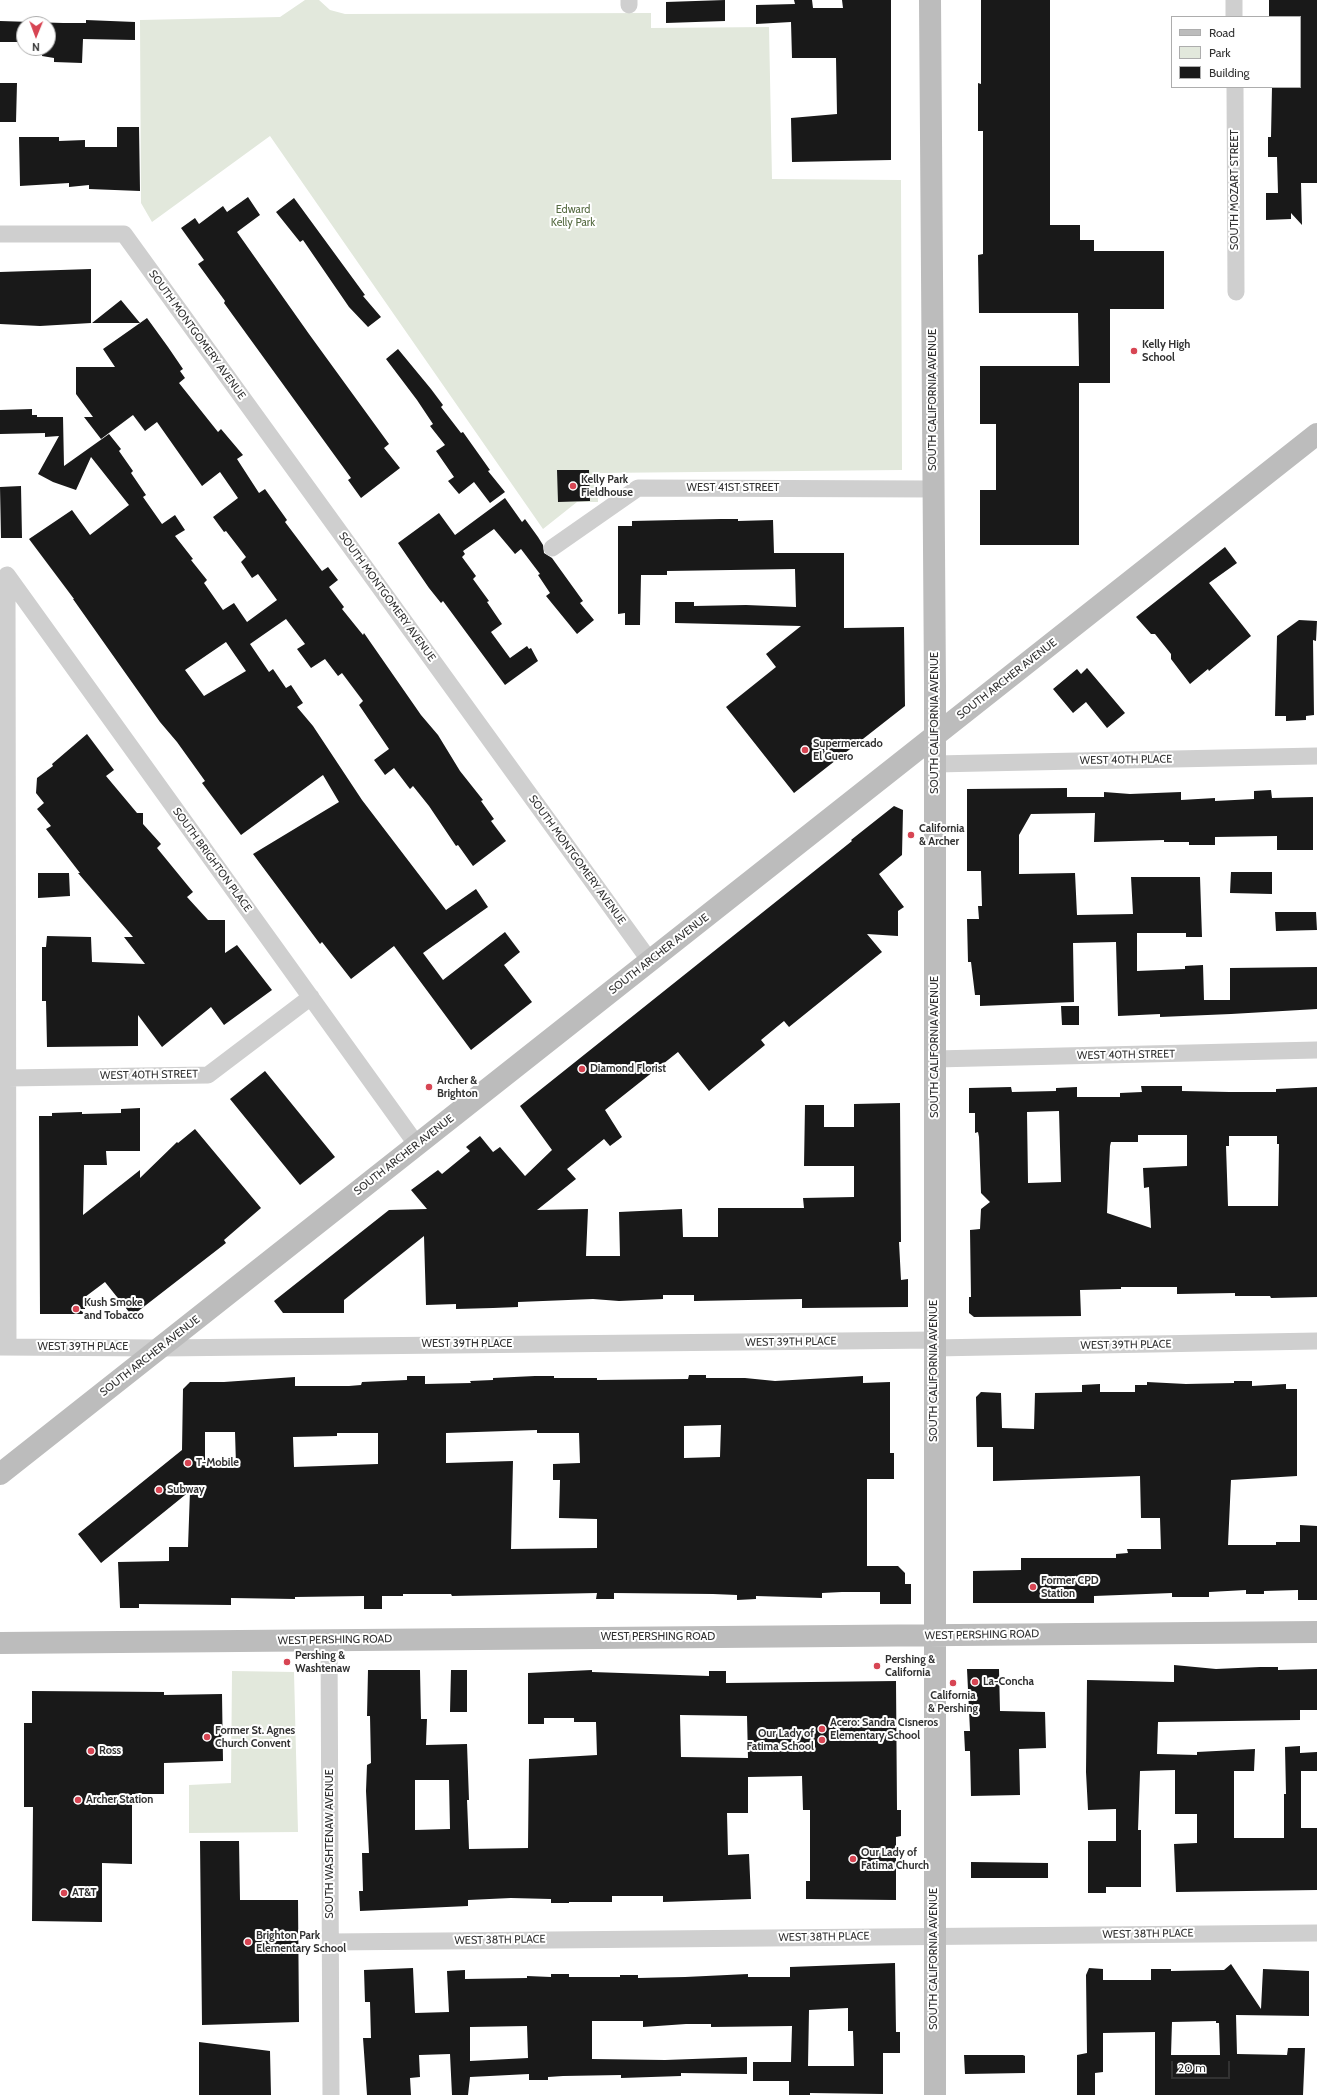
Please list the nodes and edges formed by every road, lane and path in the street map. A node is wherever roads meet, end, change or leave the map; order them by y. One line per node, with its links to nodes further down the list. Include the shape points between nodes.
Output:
1 (930, 0): 8 (main road, SOUTH CALIFORNIA AVENUE)
2 (1234, 0): 3 (street)
3 (1234, 16)
4 (1235, 88): 6 (street, SOUTH MOZART STREET)
5 (0, 234): 14 (street, SOUTH MONTGOMERY AVENUE, via 124,234)
6 (1236, 292)
7 (1317, 434): 11 (main road, SOUTH ARCHER AVENUE)
8 (933, 489): 9 (street, WEST 41ST STREET, via 638,488); 11 (main road, SOUTH CALIFORNIA AVENUE)
9 (552, 548)
10 (4, 575): 15 (street, SOUTH BRIGHTON PLACE); 18 (street)
11 (934, 737): 13 (main road, SOUTH CALIFORNIA AVENUE); 14 (main road, SOUTH ARCHER AVENUE)
12 (1317, 756): 13 (street, WEST 40TH PLACE)
13 (934, 764): 17 (main road, SOUTH CALIFORNIA AVENUE)
14 (650, 961): 19 (main road, SOUTH ARCHER AVENUE)
15 (311, 997): 18 (street, WEST 40TH STREET, via 208,1075); 19 (street, SOUTH BRIGHTON PLACE)
16 (1317, 1050): 17 (street, WEST 40TH STREET)
17 (934, 1059): 21 (main road, SOUTH CALIFORNIA AVENUE)
18 (8, 1078): 22 (street)
19 (417, 1145): 23 (main road, SOUTH ARCHER AVENUE)
20 (1317, 1342): 21 (street, WEST 39TH PLACE)
21 (934, 1344): 23 (street, WEST 39TH PLACE); 26 (main road, SOUTH CALIFORNIA AVENUE)
22 (4, 1347): 23 (street, WEST 39TH PLACE)
23 (160, 1348): 24 (main road, SOUTH ARCHER AVENUE)
24 (0, 1474)
25 (1317, 1632): 26 (main road, WEST PERSHING ROAD)
26 (934, 1635): 27 (main road, WEST PERSHING ROAD); 30 (main road, SOUTH CALIFORNIA AVENUE)
27 (329, 1640): 28 (main road, WEST PERSHING ROAD); 31 (street, SOUTH WASHTENAW AVENUE)
28 (0, 1643)
29 (1317, 1933): 30 (street, WEST 38TH PLACE)
30 (934, 1936): 31 (street, WEST 38TH PLACE); 33 (main road, SOUTH CALIFORNIA AVENUE)
31 (331, 1942): 32 (street, SOUTH WASHTENAW AVENUE)
32 (332, 2095)
33 (934, 2095)

